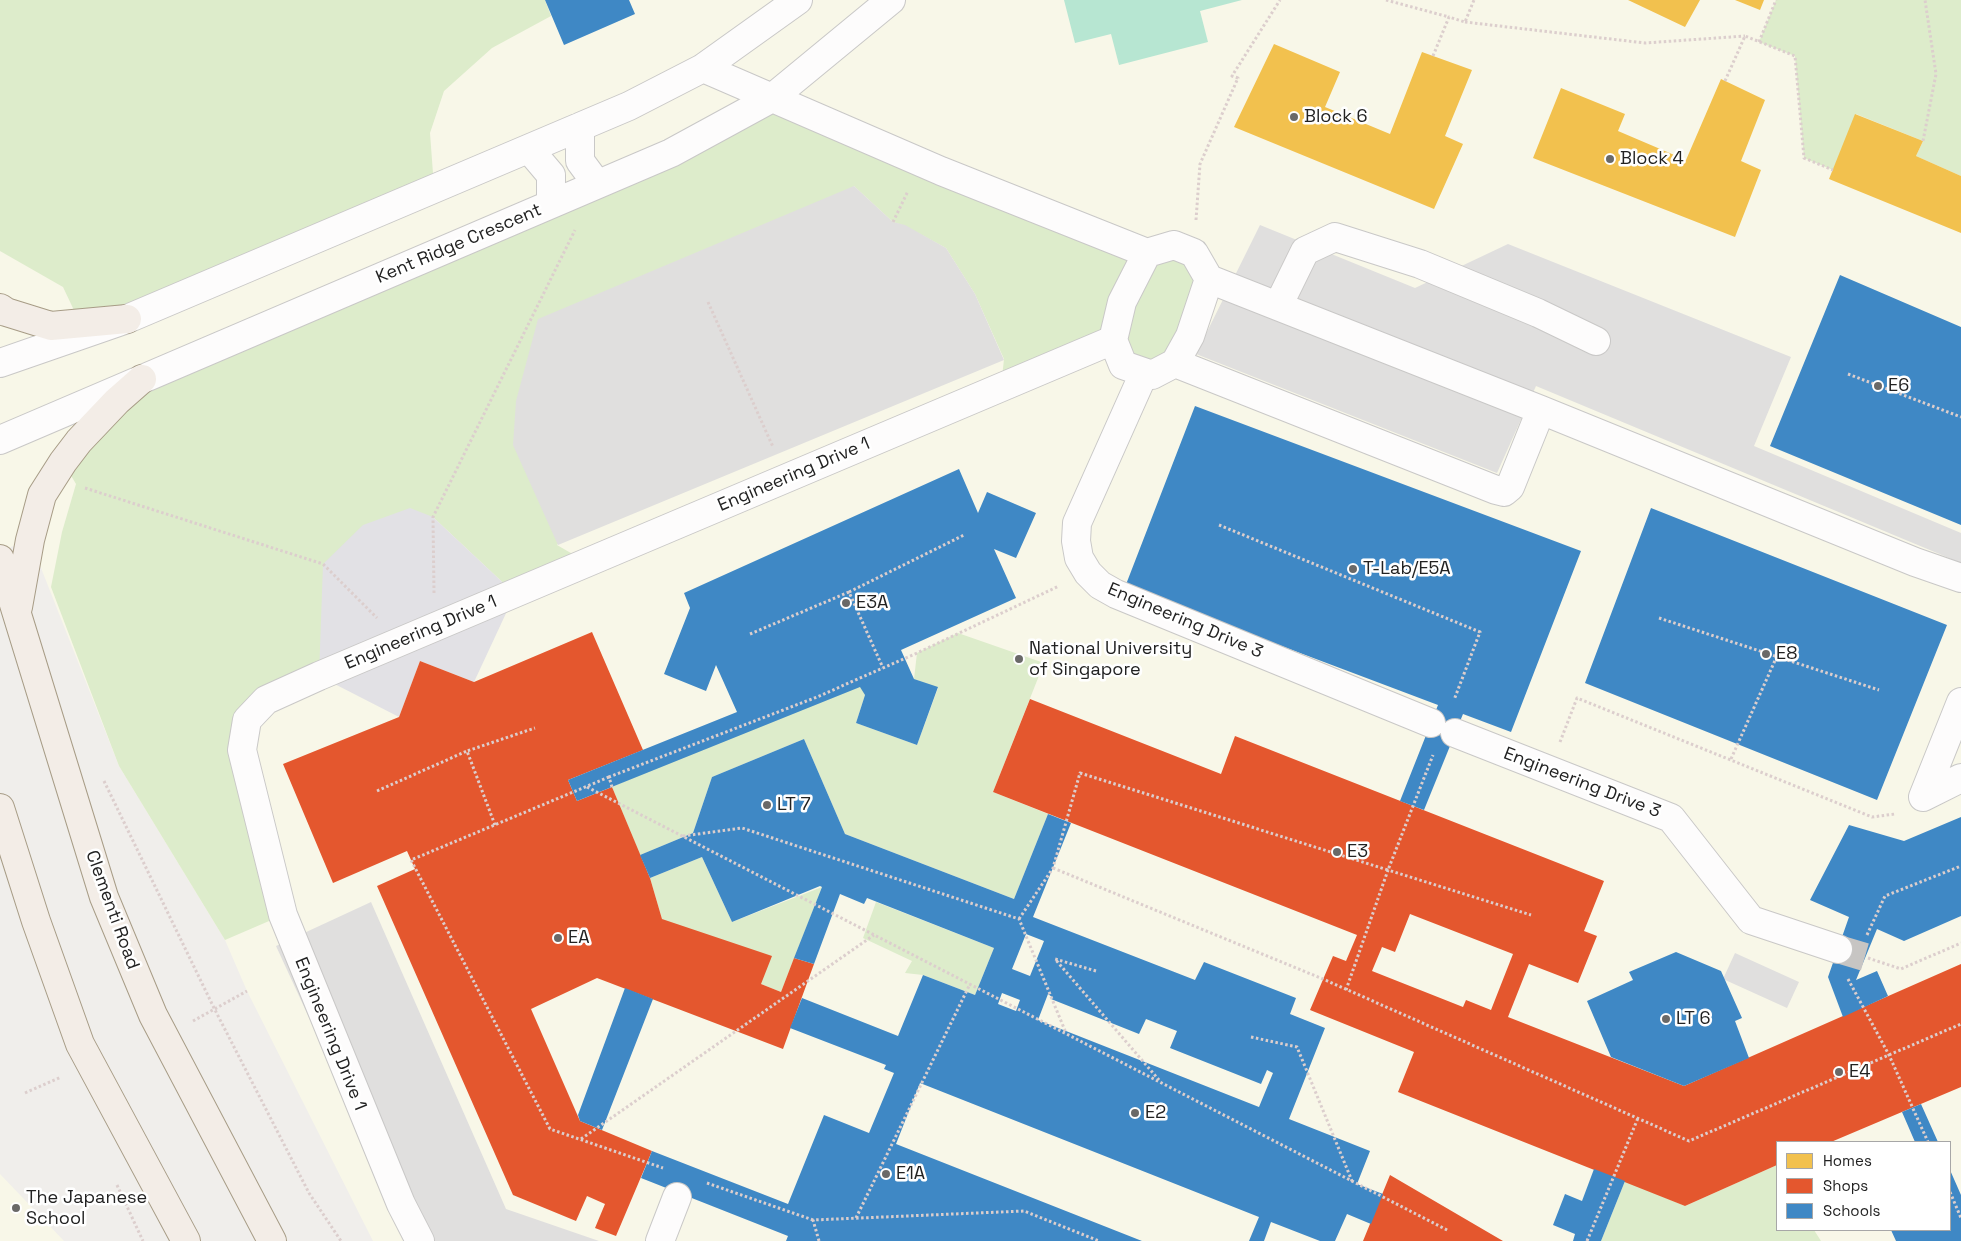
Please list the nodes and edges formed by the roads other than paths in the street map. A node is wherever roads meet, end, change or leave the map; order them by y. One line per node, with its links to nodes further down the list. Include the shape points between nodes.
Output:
1 (798, 0): 3 (street)
2 (891, 0): 4 (street, Kent Ridge Crescent)
3 (703, 68): 4 (street); 5 (street, via 630,106)
4 (772, 98): 7 (street, Kent Ridge Crescent, via 671,153); 9 (street, via 941,171)
5 (580, 127): 6 (street); 7 (street, via 580,161)
6 (529, 148): 8 (street, via 551,175); 13 (street)
7 (597, 184): 8 (street, Kent Ridge Crescent)
8 (551, 204): 19 (street, Kent Ridge Crescent)
9 (1147, 253): 10 (street, via 1174,245 1194,253); 14 (street, via 1122,302)
10 (1209, 279): 11 (street); 17 (street, via 1190,336)
11 (1278, 306): 15 (street, via 1305,251 1335,238 1420,264); 20 (street)
12 (0, 308): 13 (main road, via 51,326)
13 (127, 319): 16 (street)
14 (1113, 340): 18 (street, via 1122,365); 32 (street, Engineering Drive 1, via 266,700 247,720 242,750 283,915 393,1186)
15 (1596, 341)
16 (0, 363)
17 (1175, 363): 18 (street, via 1152,375); 20 (street, via 1504,492 1510,487)
18 (1144, 373): 28 (street, Engineering Drive 3, via 1076,523 1079,558 1100,585 1443,728 1671,818 1751,920)
19 (142, 379): 21 (street, Kent Ridge Crescent); 24 (main road, via 79,441 42,496)
20 (1540, 410): 23 (street)
21 (0, 440)
22 (0, 559): 24 (main road, Clementi Road)
23 (1961, 578)
24 (17, 611): 31 (main road, Clementi Road, via 104,897 153,1015)
25 (1961, 702): 26 (street, via 1923,797)
26 (1961, 778)
27 (0, 808): 30 (main road, via 80,1044)
28 (1838, 948)
29 (677, 1197): 33 (street)
30 (186, 1241)
31 (272, 1241)
32 (420, 1241)
33 (660, 1241)

